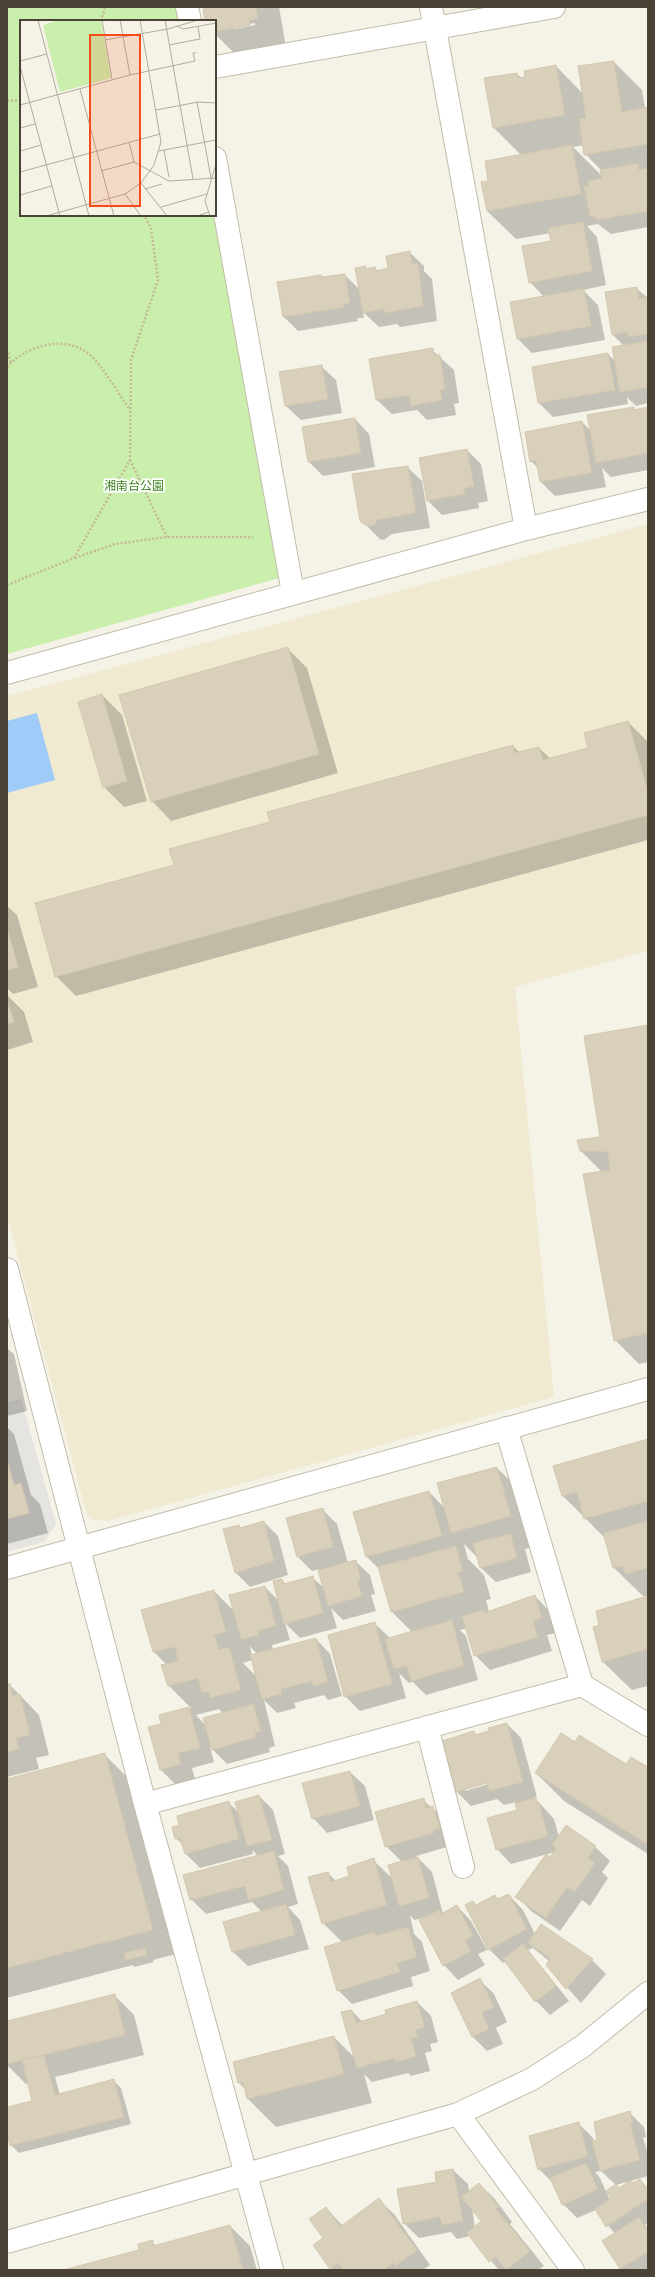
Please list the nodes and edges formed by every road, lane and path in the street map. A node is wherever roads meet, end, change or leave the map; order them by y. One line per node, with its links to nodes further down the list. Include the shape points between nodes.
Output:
1 (105, 7): 5 (path)
2 (187, 7): 6 (street)
3 (431, 7): 7 (street)
4 (554, 7): 7 (street)
5 (101, 20)
6 (190, 20)
7 (435, 28): 8 (street); 19 (street)
8 (216, 67)
9 (20, 100): 10 (path)
10 (7, 101)
11 (216, 164): 21 (street)
12 (145, 216): 16 (path, via 151,228 158,280 131,360)
13 (7, 349): 14 (path)
14 (11, 363): 15 (path); 16 (path, via 42,344 73,344 91,355)
15 (7, 367)
16 (131, 411): 17 (path)
17 (130, 460): 20 (path); 22 (path)
18 (648, 499): 19 (street)
19 (526, 529): 24 (street)
20 (167, 537): 21 (path); 22 (path, via 115,544)
21 (282, 537): 24 (street)
22 (74, 558): 23 (path)
23 (7, 586)
24 (293, 592): 25 (street)
25 (7, 673)
26 (7, 1268): 29 (street)
27 (648, 1389): 28 (street)
28 (506, 1428): 29 (street); 31 (street)
29 (80, 1548): 30 (street); 34 (street)
30 (7, 1568)
31 (582, 1685): 32 (street); 33 (street)
32 (648, 1725)
33 (426, 1728): 34 (street); 35 (street)
34 (145, 1804): 38 (street)
35 (463, 1866)
36 (648, 1993): 37 (street, via 583,2046 532,2079)
37 (458, 2114): 38 (street); 41 (street)
38 (246, 2174): 39 (street); 40 (street)
39 (7, 2242)
40 (272, 2270)
41 (573, 2270)

